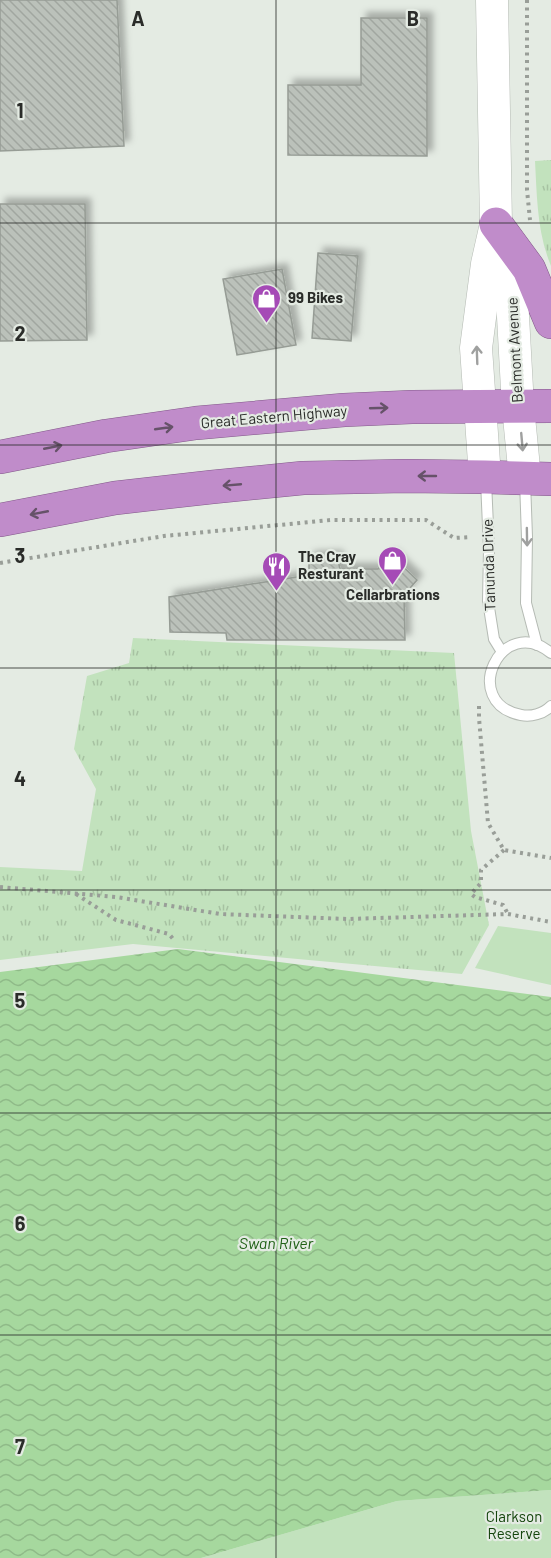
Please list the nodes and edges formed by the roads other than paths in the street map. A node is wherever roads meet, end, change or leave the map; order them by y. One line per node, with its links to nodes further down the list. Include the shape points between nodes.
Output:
1 (492, 0): 2 (main road, Belmont Avenue)
2 (496, 224): 3 (highway, via 529,269); 5 (main road, Belmont Avenue, one-way to 2, via 476,348 486,264); 6 (main road, Belmont Avenue, via 510,262)
3 (551, 322)
4 (551, 406): 6 (highway, Great Eastern Highway)
5 (480, 407): 6 (highway, Great Eastern Highway); 7 (highway, Great Eastern Highway, one-way to 5, via 196,423 344,410); 8 (main road, Belmont Avenue)
6 (518, 407): 9 (main road, Belmont Avenue, one-way to 9)
7 (0, 457)
8 (485, 477): 9 (highway); 10 (highway, one-way to 10, via 303,478 115,498); 12 (lane, Tanunda Drive, via 489,601 494,639)
9 (538, 479): 11 (lane, one-way to 11, via 527,537 526,603)
10 (0, 520)
11 (537, 645): 12 (lane, via 512,645); 13 (lane)
12 (502, 652): 14 (lane, via 489,678 495,699 503,708 525,716 537,715)
13 (551, 653)
14 (551, 706)

